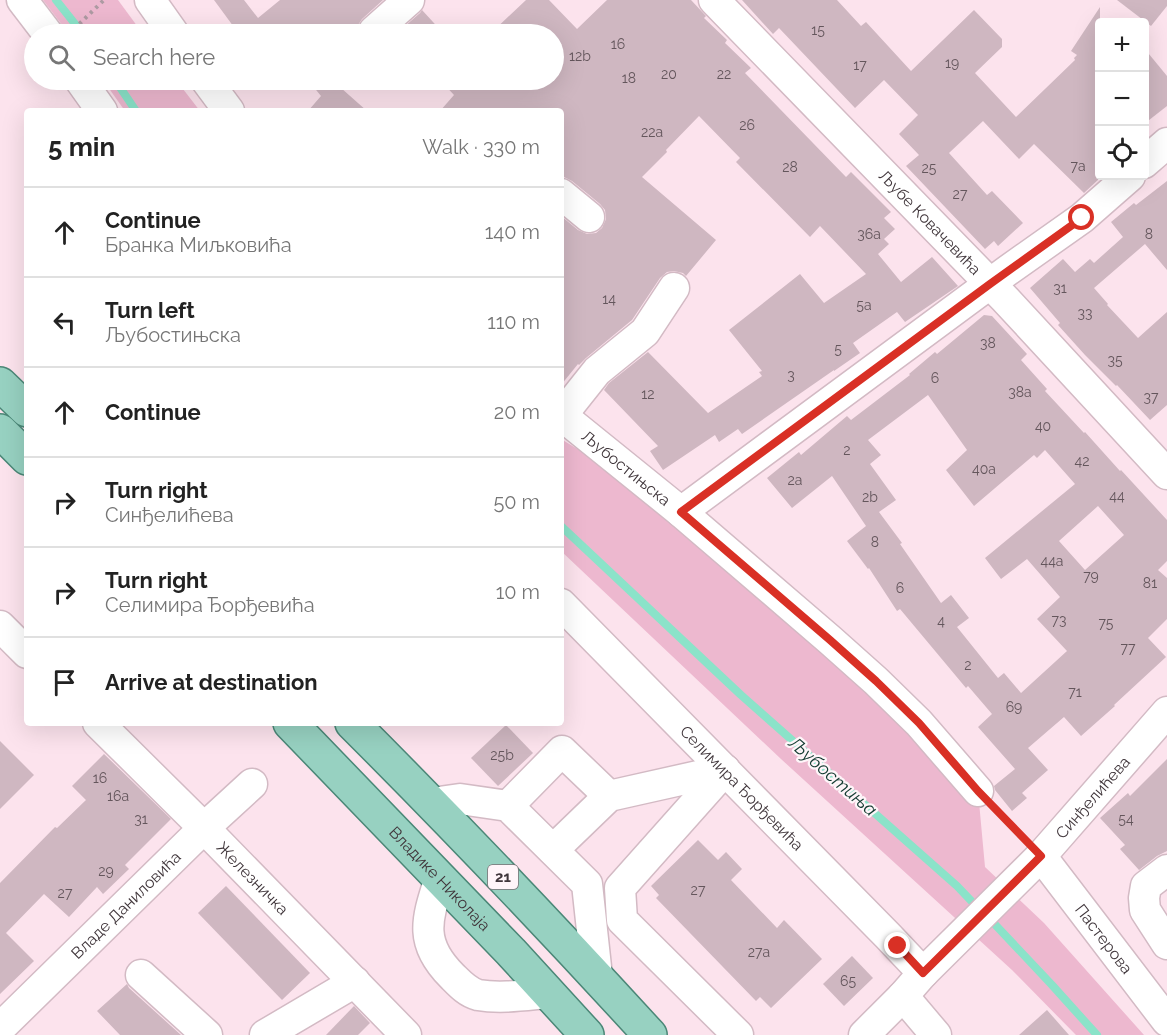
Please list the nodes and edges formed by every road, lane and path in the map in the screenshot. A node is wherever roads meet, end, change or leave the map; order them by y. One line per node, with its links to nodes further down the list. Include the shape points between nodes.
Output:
1 (22, 0): 6 (street)
2 (104, 0): 7 (path)
3 (150, 0): 8 (street)
4 (409, 0): 9 (street)
5 (714, 0): 19 (street, Љубе Ковачевића)
6 (51, 24)
7 (72, 24)
8 (167, 24)
9 (383, 24)
10 (87, 90): 12 (street)
11 (213, 90): 13 (street)
12 (100, 108)
13 (227, 108)
14 (1167, 143): 15 (street)
15 (1149, 159)
16 (1125, 180): 19 (street, via 1082,218)
17 (564, 196): 18 (street)
18 (589, 217)
19 (990, 284): 27 (street, Љубе Ковачевића); 28 (street)
20 (674, 288): 23 (street, via 645,332 597,371)
21 (0, 384): 22 (main road)
22 (24, 407)
23 (564, 411)
24 (564, 417): 28 (street, Љубостињска)
25 (0, 431): 26 (main road)
26 (24, 455)
27 (1167, 474)
28 (681, 512): 38 (street, Љубостињска, via 876,681)
29 (564, 607): 36 (street, Селимира Ђорђевића)
30 (0, 626): 31 (street)
31 (24, 650)
32 (1167, 712): 44 (street, Синђелићева)
33 (101, 726): 42 (street, Железничка)
34 (293, 726): 46 (main road, Владике Николаја)
35 (355, 726): 40 (main road, 21)
36 (725, 770): 39 (street); 48 (street, Селимира Ђорђевића); 62 (street, via 620,888 622,920)
37 (252, 784): 42 (street, Владе Даниловића)
38 (978, 791): 44 (path)
39 (609, 796): 41 (street, via 562,751); 43 (street)
40 (432, 803): 41 (street, via 460,799); 50 (main road, 21)
41 (508, 806): 43 (street)
42 (204, 828): 51 (street, Железничка); 55 (street, Владе Даниловића)
43 (554, 850): 50 (street, via 587,884)
44 (1041, 856): 48 (street, Синђелићева); 54 (street, Пастерова)
45 (1167, 870): 47 (street, via 1146,886 1144,898 1146,910)
46 (440, 878): 52 (main road, Владике Николаја); 52 (street, via 432,902 429,941 448,972 465,989 477,994)
47 (1167, 944)
48 (923, 973): 53 (street, Синђелићева)
49 (141, 975): 57 (street)
50 (597, 976): 61 (main road, 21)
51 (355, 982): 58 (street); 59 (street, Железничка)
52 (548, 993): 60 (main road, Владике Николаја)
53 (903, 996): 63 (street, Синђелићева); 64 (street)
54 (1167, 1020)
55 (0, 1029): 56 (street)
56 (5, 1035)
57 (207, 1035)
58 (265, 1035)
59 (406, 1035)
60 (587, 1035)
61 (650, 1035)
62 (738, 1035)
63 (864, 1035)
64 (936, 1035)

